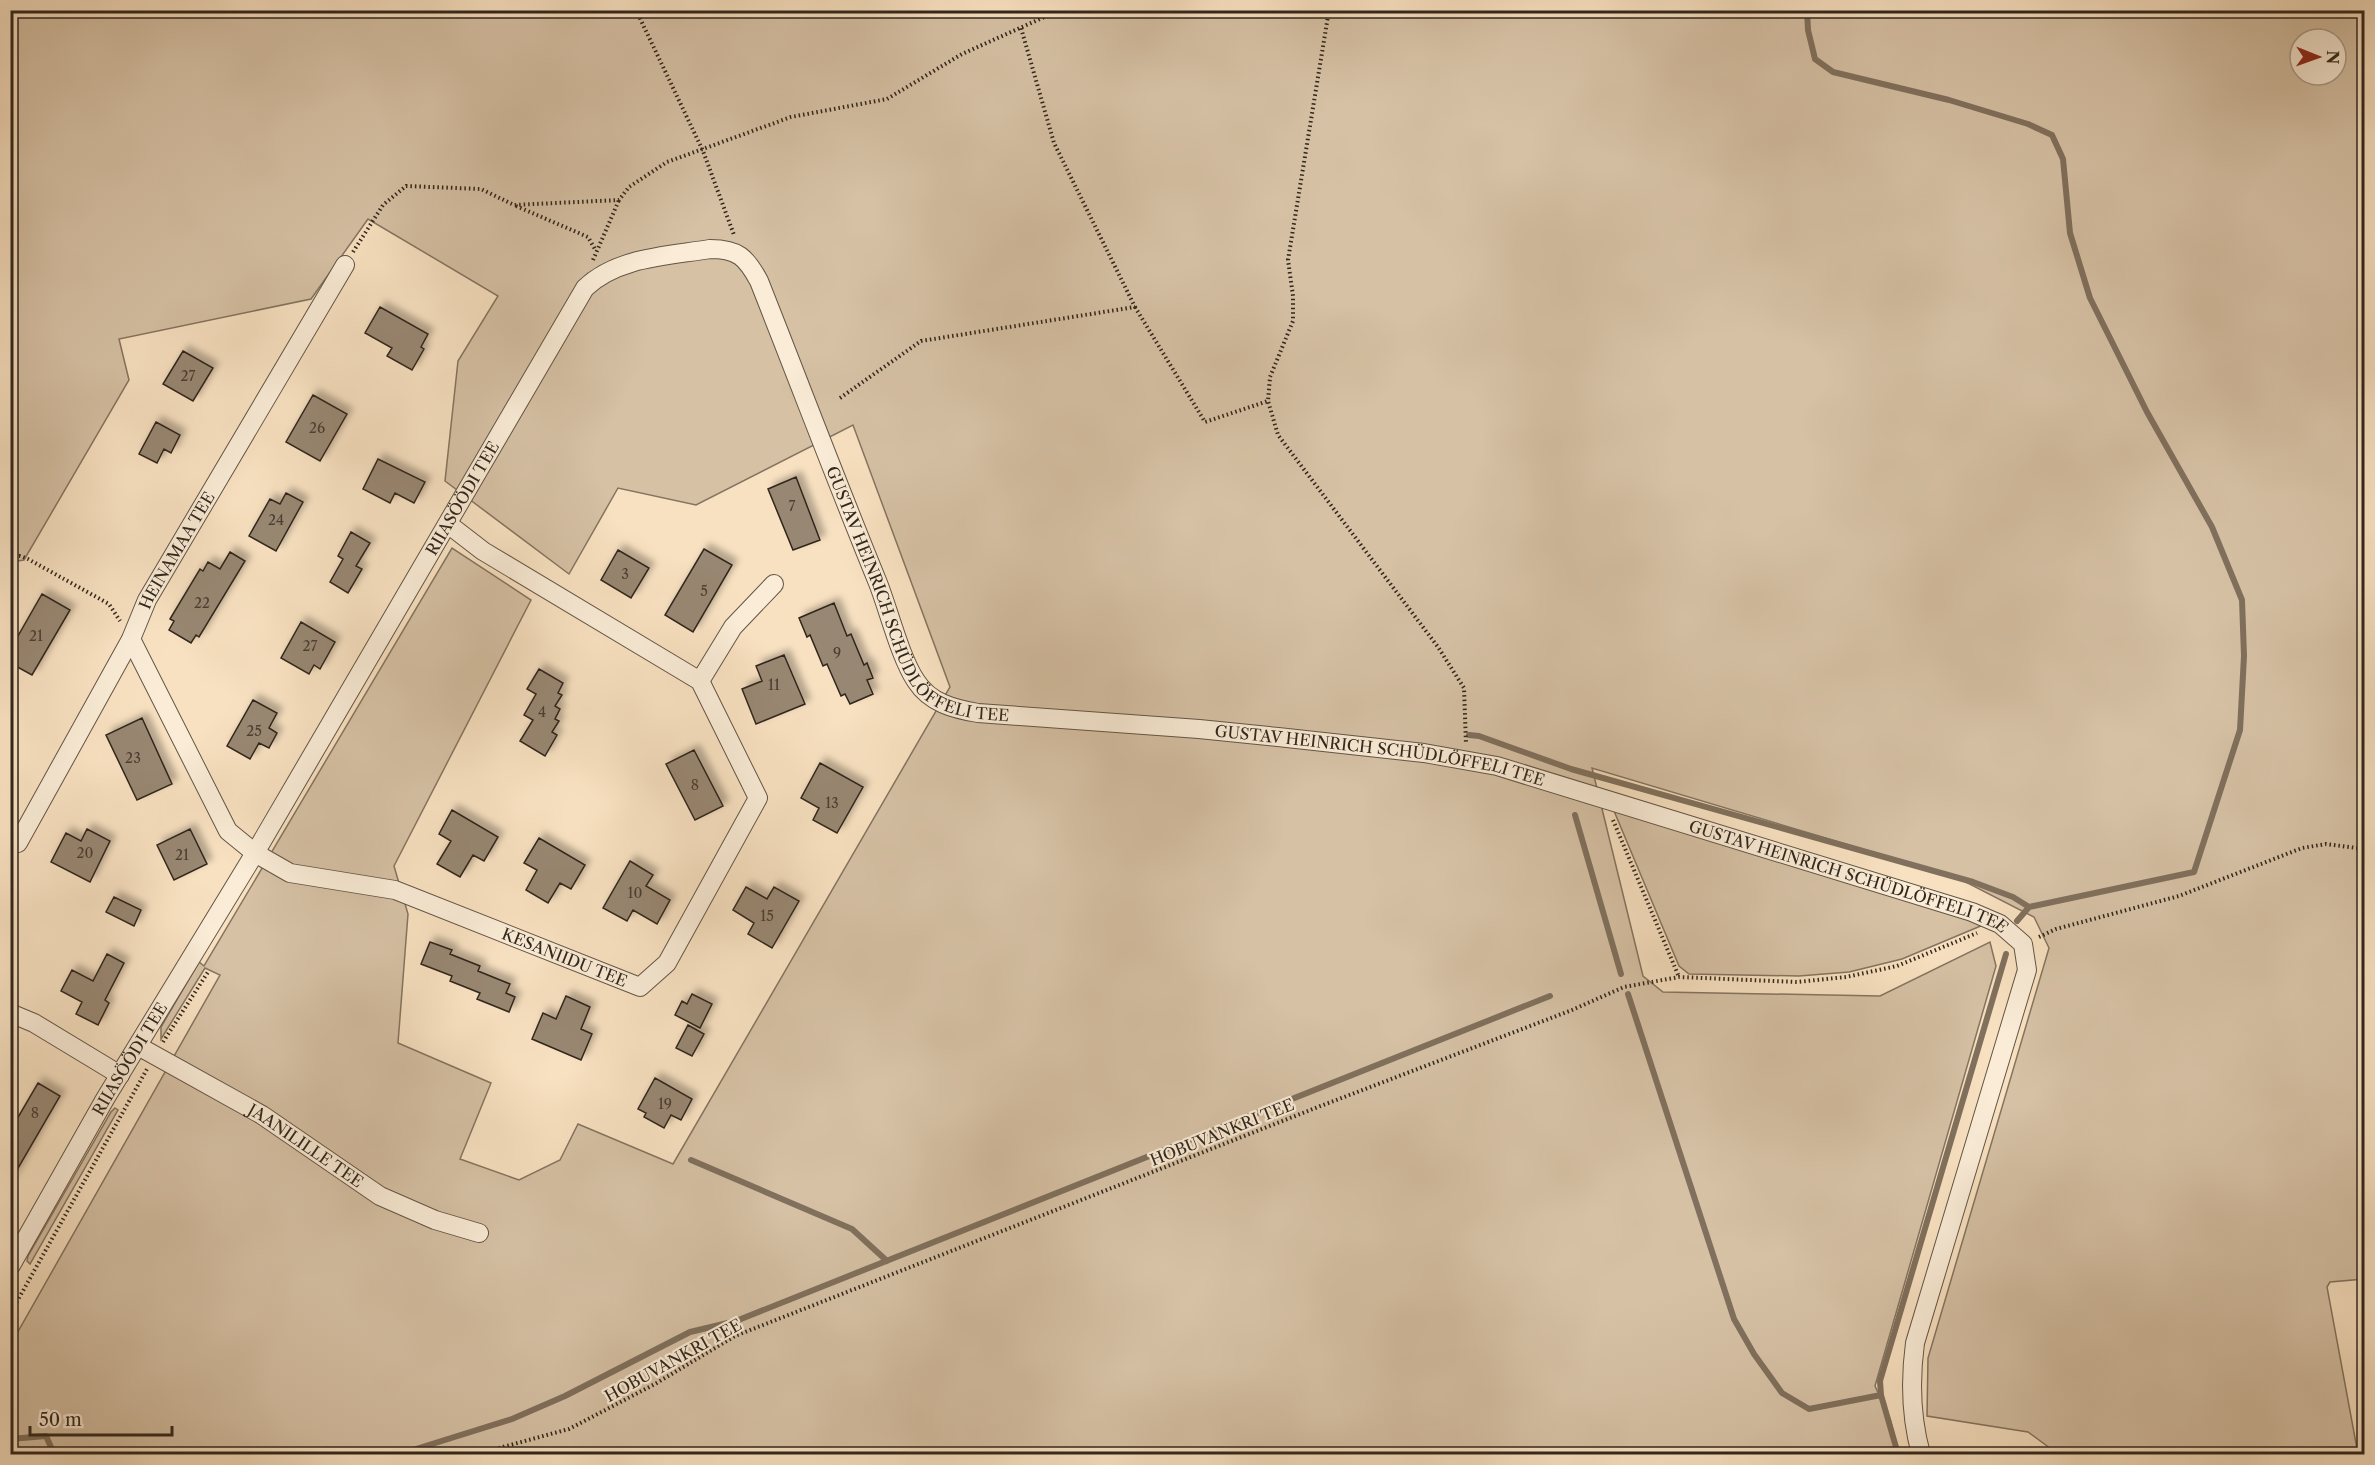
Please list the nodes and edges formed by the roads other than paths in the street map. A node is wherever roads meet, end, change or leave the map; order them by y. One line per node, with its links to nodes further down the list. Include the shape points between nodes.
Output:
1 (742, 257): 3 (street, RIIASÖÖDI TEE, via 724,249 710,249 630,263 594,279 577,300); 14 (street, GUSTAV HEINRICH SCHÜDLÖFFELI TEE, via 759,281 909,668 929,695 954,709 1199,729 1378,748 1497,766 1972,912 2000,924 2023,945 2027,970 2023,986 1915,1343 1911,1371 1913,1409)
2 (345, 265): 5 (street, HEINAMAA TEE, via 147,600)
3 (448, 524): 6 (street, via 483,551); 8 (street, RIIASÖÖDI TEE)
4 (774, 584): 6 (street, via 733,627)
5 (131, 639): 7 (street, HEINAMAA TEE); 8 (street, via 228,831)
6 (700, 681): 8 (street, KESANIIDU TEE, via 758,798 667,963 640,987 394,890 290,873)
7 (18, 843)
8 (255, 853): 10 (street, RIIASÖÖDI TEE)
9 (10, 1013): 11 (street)
10 (138, 1046): 11 (street, RIIASÖÖDI TEE); 12 (street, JAANILILLE TEE, via 262,1115 380,1196 435,1220)
11 (120, 1074): 13 (street, RIIASÖÖDI TEE)
12 (479, 1233)
13 (10, 1267)
14 (1921, 1455)

